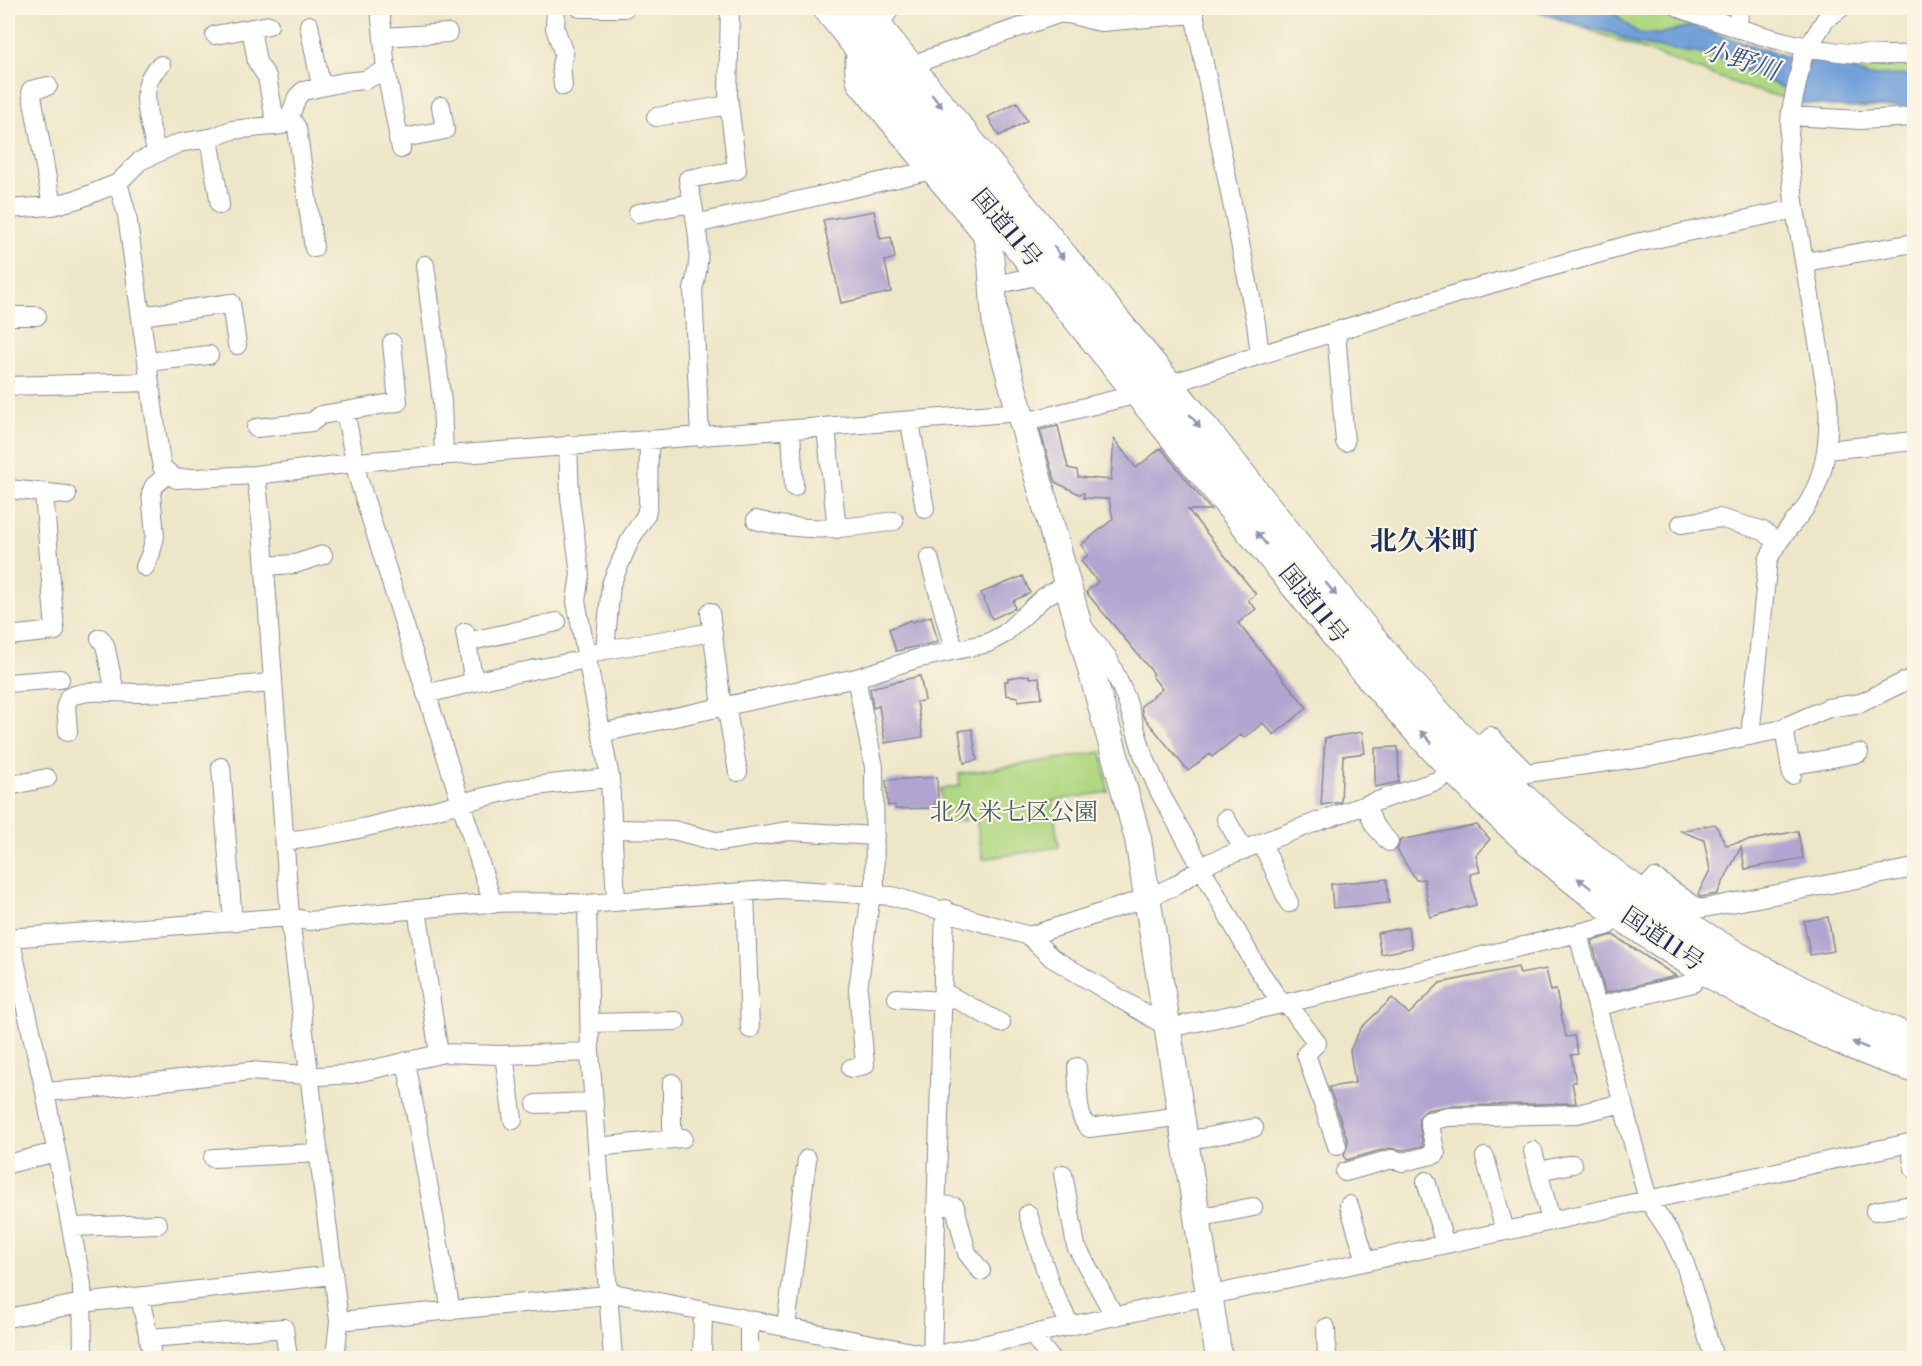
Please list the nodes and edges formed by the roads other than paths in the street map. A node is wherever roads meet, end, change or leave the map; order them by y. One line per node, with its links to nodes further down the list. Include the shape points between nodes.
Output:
1 (380, 8): 16 (street)
2 (556, 8): 24 (street, via 555,28 564,54)
3 (580, 8): 4 (street)
4 (625, 8)
5 (730, 8): 25 (street)
6 (830, 8): 11 (highway, 国道11号)
7 (1680, 8): 13 (street)
8 (1739, 8): 13 (street)
9 (1841, 8): 17 (street, via 1825,20)
10 (1194, 11): 20 (street, via 1102,22 1070,13 1058,14); 53 (street)
11 (870, 22): 20 (highway, 国道11号); 33 (street, via 857,70 860,82); 46 (highway, 国道11号)
12 (309, 25): 23 (street)
13 (1738, 28): 17 (street)
14 (448, 33): 16 (street)
15 (215, 35): 30 (street, via 260,27 257,62 267,77)
16 (383, 37): 21 (street)
17 (1805, 52): 18 (street); 27 (street)
18 (1914, 54)
19 (161, 65): 32 (street, via 152,71 145,91)
20 (908, 66): 57 (highway, 国道11号, one-way to 57)
21 (386, 70): 23 (street, via 365,80); 26 (street, via 400,144 445,130)
22 (48, 86): 37 (street, via 31,90)
23 (321, 86): 30 (street, via 303,91)
24 (563, 86)
25 (729, 105): 28 (street); 35 (street, via 736,170 688,179)
26 (441, 106)
27 (1791, 113): 29 (street, via 1860,120); 39 (street, via 1788,148)
28 (656, 117)
29 (1914, 117)
30 (283, 122): 31 (street); 43 (street, via 297,128)
31 (209, 138): 32 (street); 36 (street)
32 (156, 152): 34 (street)
33 (932, 170): 41 (street); 47 (street, via 984,231 991,256)
34 (118, 183): 37 (street); 48 (street, via 127,215)
35 (692, 203): 40 (street); 41 (street)
36 (220, 205)
37 (52, 206): 38 (street)
38 (8, 209)
39 (1794, 209): 44 (street); 49 (street, via 1636,243)
40 (638, 213)
41 (696, 224): 64 (street, via 701,248 693,289)
42 (1914, 243): 44 (street)
43 (315, 248)
44 (1805, 262): 69 (street, via 1828,400 1830,433)
45 (424, 265): 70 (street, via 442,402)
46 (1045, 274): 47 (street, via 1004,283); 57 (highway, 国道11号)
47 (991, 294): 59 (street, via 997,330)
48 (141, 316): 51 (street, via 231,303); 54 (street)
49 (1336, 332): 53 (street); 67 (street)
50 (392, 343): 58 (street, via 398,402)
51 (237, 345)
52 (209, 355): 54 (street)
53 (1260, 355): 57 (street)
54 (147, 362): 55 (street)
55 (150, 382): 56 (street); 72 (street, via 160,457)
56 (8, 386)
57 (1154, 389): 59 (street); 112 (highway, 国道11号, via 1366,669)
58 (345, 411): 61 (street, via 321,415 312,422); 71 (street)
59 (1023, 417): 60 (street); 88 (street)
60 (910, 422): 62 (street); 78 (street)
61 (256, 428)
62 (826, 428): 63 (street); 82 (street)
63 (791, 431): 64 (street); 74 (street)
64 (700, 437): 65 (street)
65 (649, 440): 68 (street); 95 (street, via 646,515 611,584)
66 (1914, 441): 69 (street)
67 (1345, 442)
68 (568, 445): 70 (street); 97 (street, via 580,573 576,601)
69 (1826, 450): 83 (street, via 1806,506)
70 (444, 456): 71 (street)
71 (354, 463): 73 (street); 104 (street)
72 (168, 474): 73 (street, via 186,481); 87 (street, via 151,493 154,536)
73 (256, 476): 86 (street)
74 (794, 487)
75 (8, 489): 76 (street)
76 (44, 494): 77 (street); 93 (street, via 55,631)
77 (67, 495)
78 (925, 509)
79 (756, 520): 82 (street, via 786,528)
80 (894, 521): 82 (street)
81 (1681, 524): 83 (street, via 1719,518 1764,531)
82 (837, 529)
83 (1776, 542): 110 (street, via 1768,560)
84 (323, 555): 86 (street, via 295,564)
85 (929, 558): 96 (street)
86 (265, 566): 102 (street)
87 (144, 567)
88 (1068, 582): 90 (street); 96 (street, via 1044,597 1004,634 988,643)
89 (710, 612): 92 (street)
90 (1078, 621): 127 (street, via 1108,658 1155,782); 130 (street, via 1138,839)
91 (557, 622): 101 (street, via 466,637)
92 (713, 632): 95 (street); 106 (street)
93 (8, 636)
94 (100, 638): 103 (street)
95 (604, 650): 97 (street)
96 (954, 650): 99 (street)
97 (587, 656): 101 (street); 109 (street)
98 (1914, 677): 107 (street, via 1861,703 1828,708)
99 (856, 678): 106 (street); 122 (street, via 874,767)
100 (8, 682): 105 (street, via 59,671 61,688)
101 (474, 682): 104 (street)
102 (273, 683): 103 (street, via 138,699); 123 (street)
103 (115, 692): 105 (street, via 97,690)
104 (426, 694): 118 (street)
105 (69, 697): 108 (street)
106 (724, 706): 109 (street); 114 (street)
107 (1784, 728): 110 (street); 111 (street, via 1791,771)
108 (68, 732)
109 (601, 733): 116 (street)
110 (1750, 736): 112 (street, via 1651,756 1527,773 1490,736)
111 (1859, 753)
112 (1464, 760): 119 (street, via 1439,780); 135 (highway, 国道11号, via 1542,851)
113 (221, 767): 139 (street)
114 (738, 772)
115 (47, 778): 117 (street)
116 (610, 778): 118 (street, via 562,782); 121 (street)
117 (8, 786)
118 (459, 804): 123 (street, via 330,837); 133 (street)
119 (1366, 805): 124 (street, via 1374,825); 125 (street)
120 (1226, 819): 125 (street)
121 (614, 829): 122 (street, via 673,830 719,842 788,831); 131 (street)
122 (875, 836): 129 (street)
123 (285, 842): 138 (street)
124 (1389, 842)
125 (1253, 846): 127 (street); 132 (street)
126 (1914, 868): 135 (street, via 1699,909 1654,878)
127 (1201, 869): 130 (street); 146 (street, via 1256,966)
128 (745, 892): 129 (street, via 782,889); 131 (street); 152 (street)
129 (873, 894): 137 (street); 160 (street, via 851,989 865,1065)
130 (1150, 897): 141 (street); 151 (street)
131 (616, 902): 134 (street)
132 (1289, 903)
133 (492, 904): 134 (street); 136 (street)
134 (587, 904): 149 (street)
135 (1631, 904): 140 (street, via 1607,926); 143 (highway, 国道11号); 153 (highway, 国道11号, via 1858,1019)
136 (417, 909): 138 (street, via 309,921); 155 (street)
137 (945, 909): 141 (street); 144 (street)
138 (290, 917): 139 (street); 161 (street)
139 (233, 922): 142 (street)
140 (1578, 934): 146 (street); 147 (street)
141 (1029, 936): 151 (street, via 1052,958)
142 (9, 938): 163 (street)
143 (1702, 966): 147 (street, via 1693,983); 158 (highway, 国道11号, one-way to 143, via 1786,1011)
144 (943, 996): 145 (street); 150 (street); 187 (street)
145 (897, 998)
146 (1284, 1004): 151 (street); 171 (street, via 1317,1043 1306,1054)
147 (1599, 1006): 165 (street)
148 (676, 1021): 149 (street)
149 (590, 1023): 154 (street)
150 (1001, 1023)
151 (1169, 1028): 168 (street)
152 (750, 1029)
153 (1914, 1042)
154 (591, 1053): 156 (street); 164 (street)
155 (439, 1054): 156 (street); 157 (street)
156 (504, 1055): 167 (street)
157 (406, 1061): 161 (street, via 352,1074); 206 (street)
158 (1914, 1066)
159 (1077, 1067): 168 (street, via 1081,1115 1089,1128)
160 (851, 1068)
161 (308, 1074): 163 (street, via 250,1071); 175 (street)
162 (672, 1083): 172 (street, via 677,1139)
163 (45, 1092): 174 (street)
164 (594, 1102): 166 (street); 172 (street)
165 (1623, 1103): 183 (street, via 1577,1114 1449,1117 1429,1121 1436,1154 1403,1162 1392,1159); 186 (street)
166 (536, 1104)
167 (513, 1120)
168 (1184, 1128): 169 (street); 193 (street)
169 (1254, 1128)
170 (1912, 1143): 181 (street); 186 (street)
171 (1337, 1146)
172 (597, 1147): 202 (street)
173 (1533, 1151): 182 (street)
174 (56, 1152): 179 (street); 196 (street)
175 (318, 1153): 177 (street); 201 (street)
176 (1485, 1157): 197 (street)
177 (213, 1158)
178 (807, 1159): 213 (street)
179 (8, 1164)
180 (1572, 1164): 182 (street)
181 (1914, 1169)
182 (1538, 1171): 194 (street)
183 (1345, 1172)
184 (1063, 1174): 208 (street, via 1076,1246)
185 (1426, 1181): 198 (street)
186 (1648, 1200): 194 (street); 226 (street, via 1685,1264)
187 (937, 1203): 200 (street, via 955,1207 967,1253); 216 (street)
188 (1914, 1204): 191 (street)
189 (1348, 1205): 199 (street)
190 (1253, 1207): 193 (street)
191 (1875, 1211)
192 (1028, 1214): 212 (street, via 1051,1287)
193 (1197, 1218): 203 (street)
194 (1551, 1221): 197 (street)
195 (158, 1224): 196 (street)
196 (71, 1227): 205 (street)
197 (1505, 1231): 198 (street)
198 (1446, 1244): 199 (street)
199 (1366, 1261): 203 (street)
200 (981, 1271)
201 (333, 1275): 204 (street); 211 (street)
202 (607, 1293): 206 (street); 207 (street); 220 (street)
203 (1209, 1294): 208 (street); 224 (street)
204 (140, 1297): 205 (street); 218 (street, via 150,1343 284,1328)
205 (82, 1303): 209 (street); 217 (street)
206 (451, 1311): 211 (street)
207 (703, 1311): 210 (street); 221 (street)
208 (1114, 1316): 212 (street)
209 (8, 1318)
210 (749, 1320): 213 (street); 222 (street)
211 (339, 1321): 219 (street)
212 (1070, 1325): 215 (street)
213 (786, 1327): 216 (street)
214 (1326, 1328): 225 (street)
215 (1032, 1334): 216 (street); 223 (street)
216 (942, 1356)
217 (82, 1359)
218 (288, 1359)
219 (335, 1359)
220 (613, 1359)
221 (702, 1359)
222 (749, 1359)
223 (1050, 1359)
224 (1219, 1359)
225 (1327, 1359)
226 (1714, 1359)

